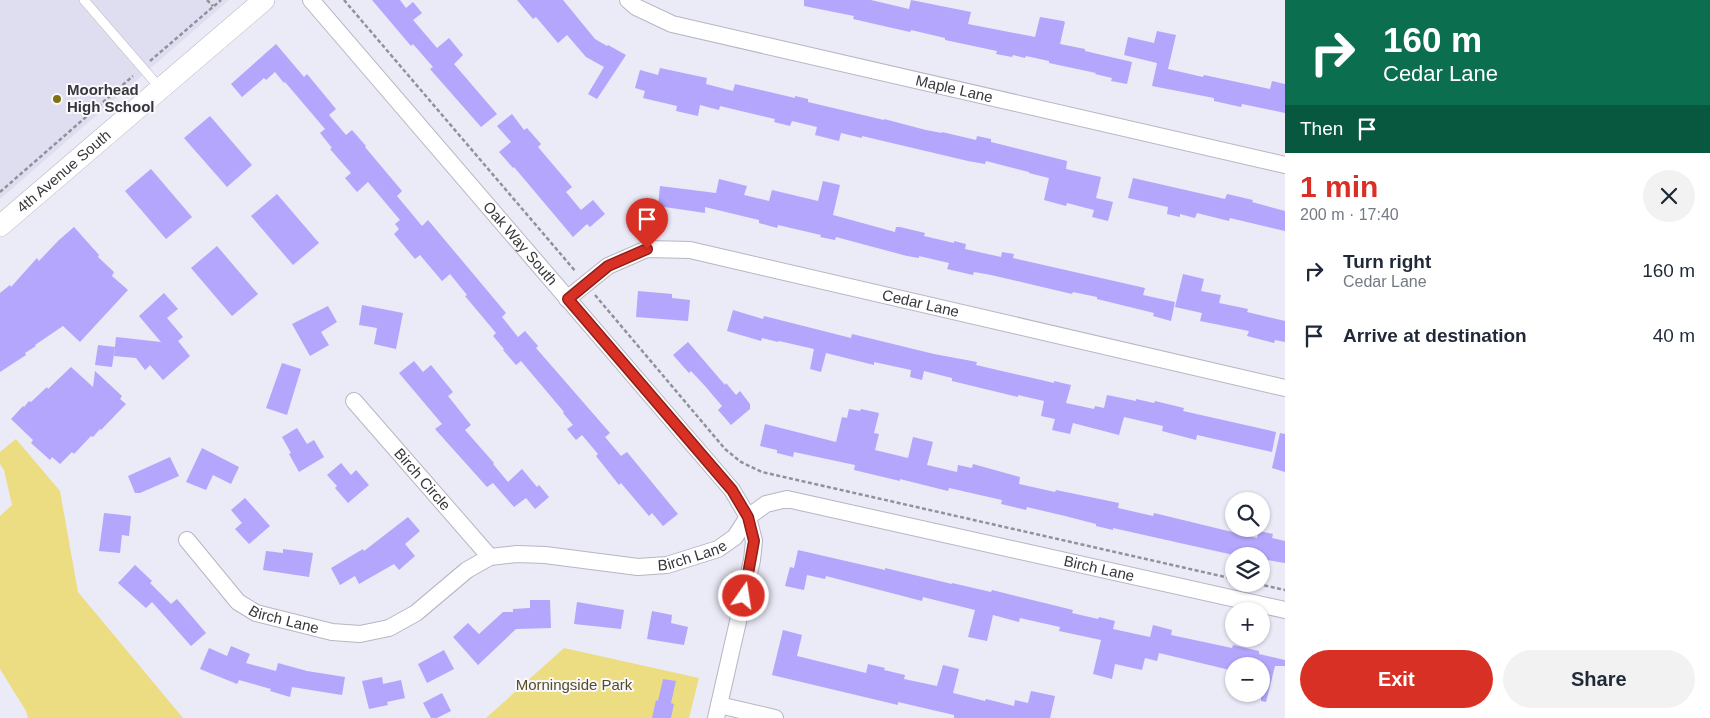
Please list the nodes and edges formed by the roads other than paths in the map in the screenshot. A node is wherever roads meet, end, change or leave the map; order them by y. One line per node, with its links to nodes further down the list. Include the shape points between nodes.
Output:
1 (84, 0): 5 (lane)
2 (264, 0): 5 (street, 4th Avenue South)
3 (311, 0): 8 (street, Oak Way South)
4 (628, 0): 6 (street, Maple Lane, via 672,24)
5 (160, 88): 7 (street, 4th Avenue South)
6 (1285, 165)
7 (0, 226)
8 (568, 299): 9 (street, Cedar Lane, via 608,266 647,249 690,250); 11 (street, Oak Way South, via 732,490)
9 (1285, 388)
10 (354, 401): 13 (street, Birch Circle)
11 (748, 517): 13 (street, Birch Lane, via 735,537 718,549 667,565 638,567 526,554); 14 (street, Birch Lane, via 766,504 787,499); 15 (street, Oak Way South, via 754,541 752,560)
12 (187, 540): 13 (street, Birch Lane, via 238,602 256,613 332,632 360,634 389,628 416,613 466,570)
13 (490, 557)
14 (1285, 610)
15 (718, 712): 16 (street)
16 (775, 718)

